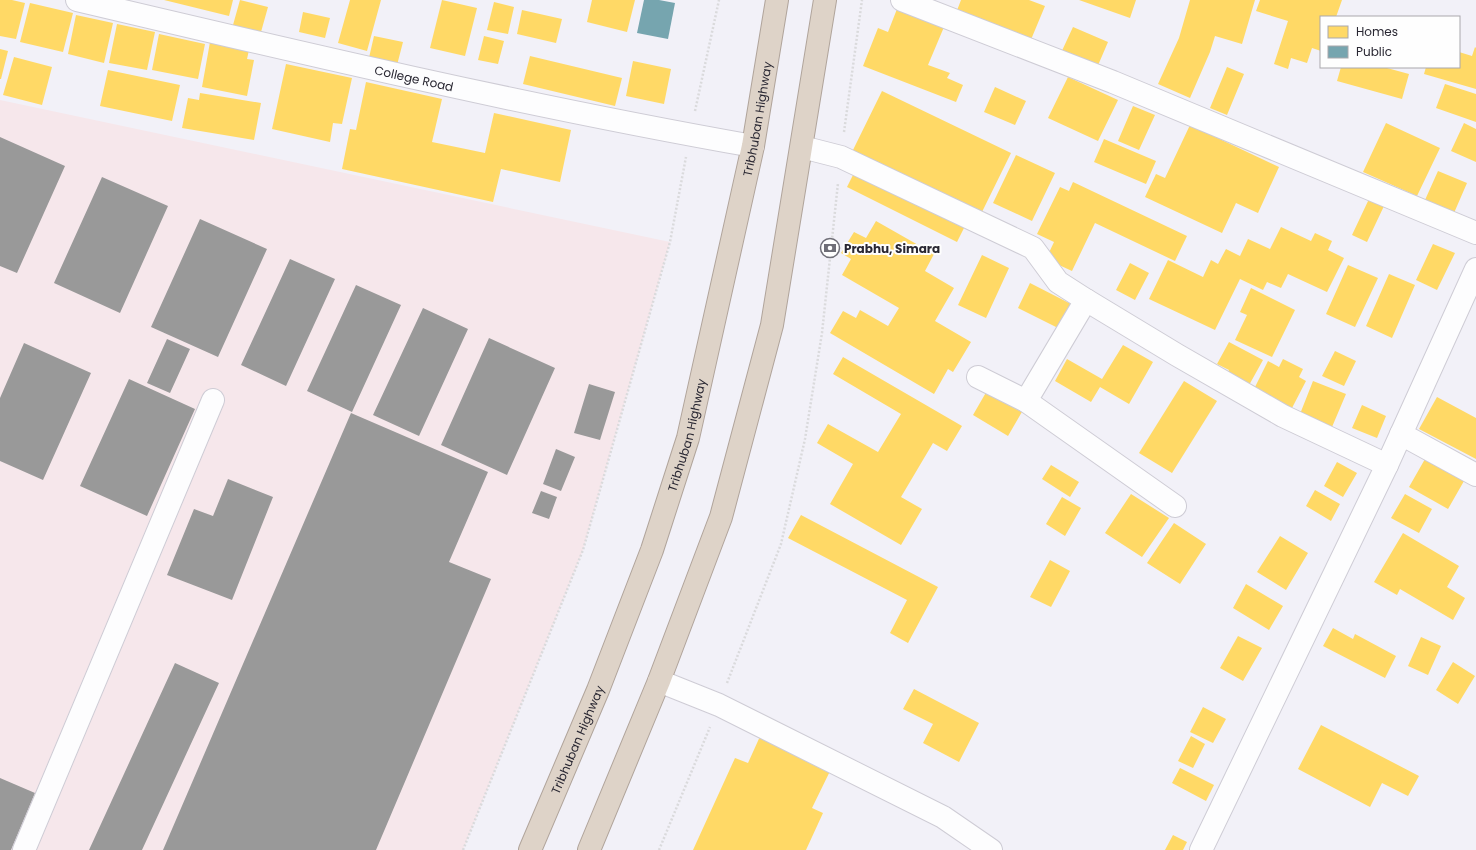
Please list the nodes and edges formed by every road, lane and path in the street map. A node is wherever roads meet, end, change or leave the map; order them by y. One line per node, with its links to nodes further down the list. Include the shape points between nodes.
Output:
1 (77, 0): 7 (street, College Road, via 252,42 533,104)
2 (719, 0): 7 (path)
3 (777, 0): 8 (highway, Tribhuban Highway)
4 (826, 0): 9 (highway)
5 (862, 0): 10 (path)
6 (902, 0): 11 (street, via 1113,82)
7 (690, 135): 8 (street, College Road); 24 (path, via 670,242 583,550)
8 (753, 146): 25 (highway, Tribhuban Highway, via 688,438 652,550 598,690)
9 (802, 147): 10 (street); 21 (highway, via 772,325 723,510)
10 (841, 157): 13 (street, via 1033,248 1058,282); 22 (path, via 822,333 805,439 781,544)
11 (1476, 233)
12 (1476, 269): 17 (street)
13 (1086, 300): 16 (street); 18 (street, via 1283,416)
14 (978, 377): 16 (street)
15 (213, 400): 23 (street)
16 (1026, 401): 20 (street)
17 (1401, 434): 18 (street); 19 (street)
18 (1387, 465): 29 (street)
19 (1476, 475)
20 (1176, 506)
21 (659, 681): 22 (street); 26 (highway)
22 (719, 705): 27 (path); 28 (street, via 943,817)
23 (24, 850)
24 (463, 850)
25 (530, 850)
26 (589, 850)
27 (659, 850)
28 (991, 850)
29 (1201, 850)

